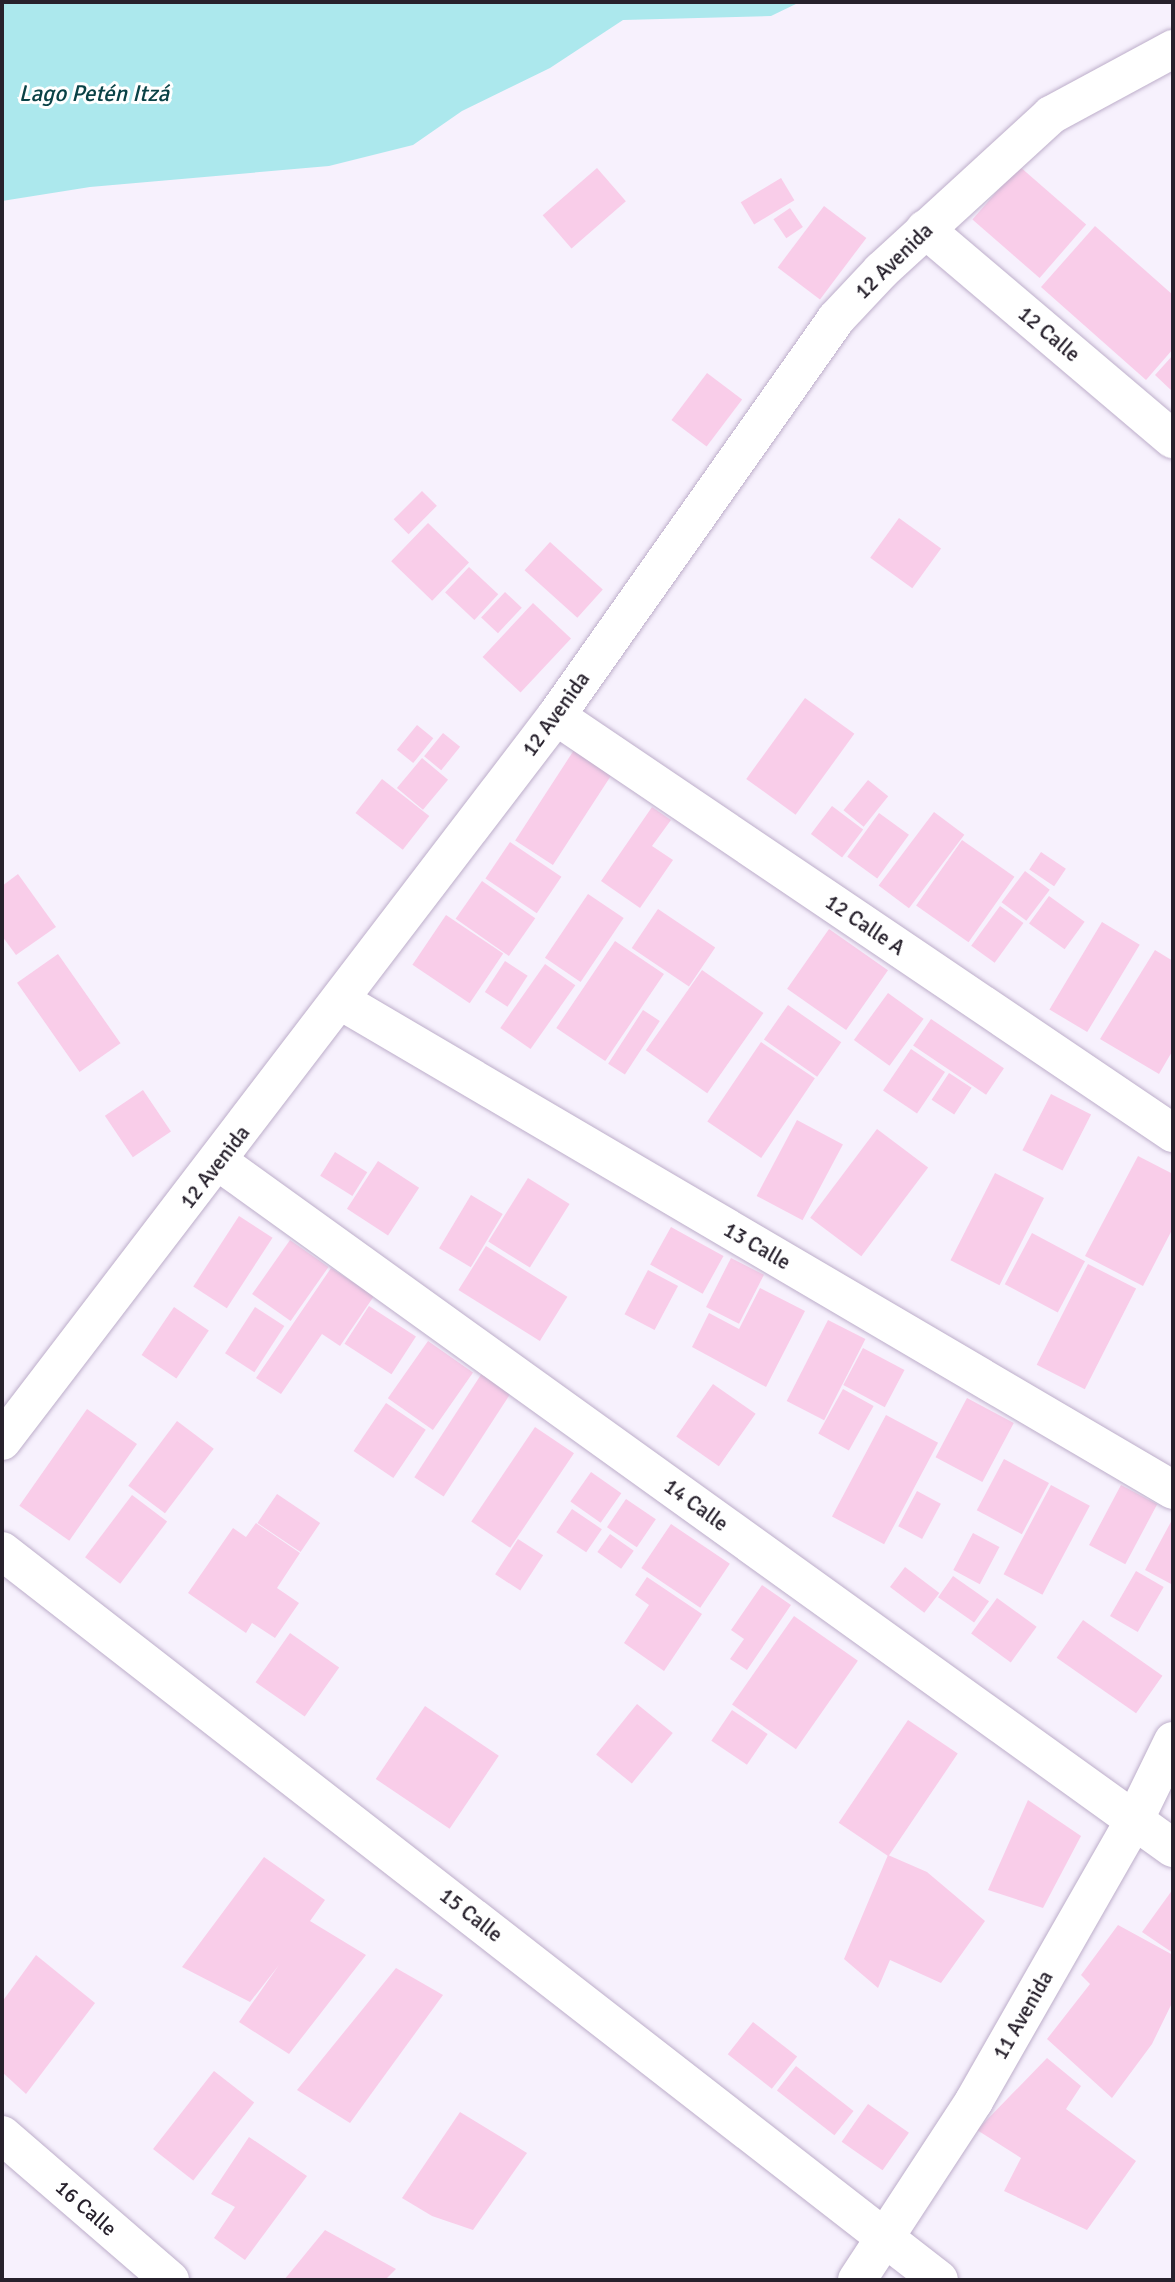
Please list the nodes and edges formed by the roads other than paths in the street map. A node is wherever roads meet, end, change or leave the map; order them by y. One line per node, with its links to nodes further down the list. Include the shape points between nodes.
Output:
1 (1172, 52): 2 (street, 12 Avenida, via 1051,115)
2 (925, 229): 3 (street, 12 Calle); 4 (street, 12 Avenida, via 836,319)
3 (1173, 439)
4 (556, 716): 5 (street, 12 Avenida); 6 (street, 12 Calle A)
5 (341, 1001): 7 (street, 12 Avenida); 9 (street, 13 Calle)
6 (1173, 1133)
7 (219, 1162): 8 (street, 12 Avenida); 12 (street, 14 Calle)
8 (2, 1441)
9 (1173, 1490)
10 (2, 1551): 15 (street, 15 Calle)
11 (1173, 1741): 12 (street, 11 Avenida)
12 (1134, 1821): 13 (street, 14 Calle); 15 (street, 11 Avenida, via 974,2101)
13 (1173, 1848)
14 (2, 2135): 16 (street, 16 Calle)
15 (885, 2237): 17 (street, 11 Avenida); 18 (street, 15 Calle)
16 (170, 2280)
17 (857, 2280)
18 (939, 2280)

